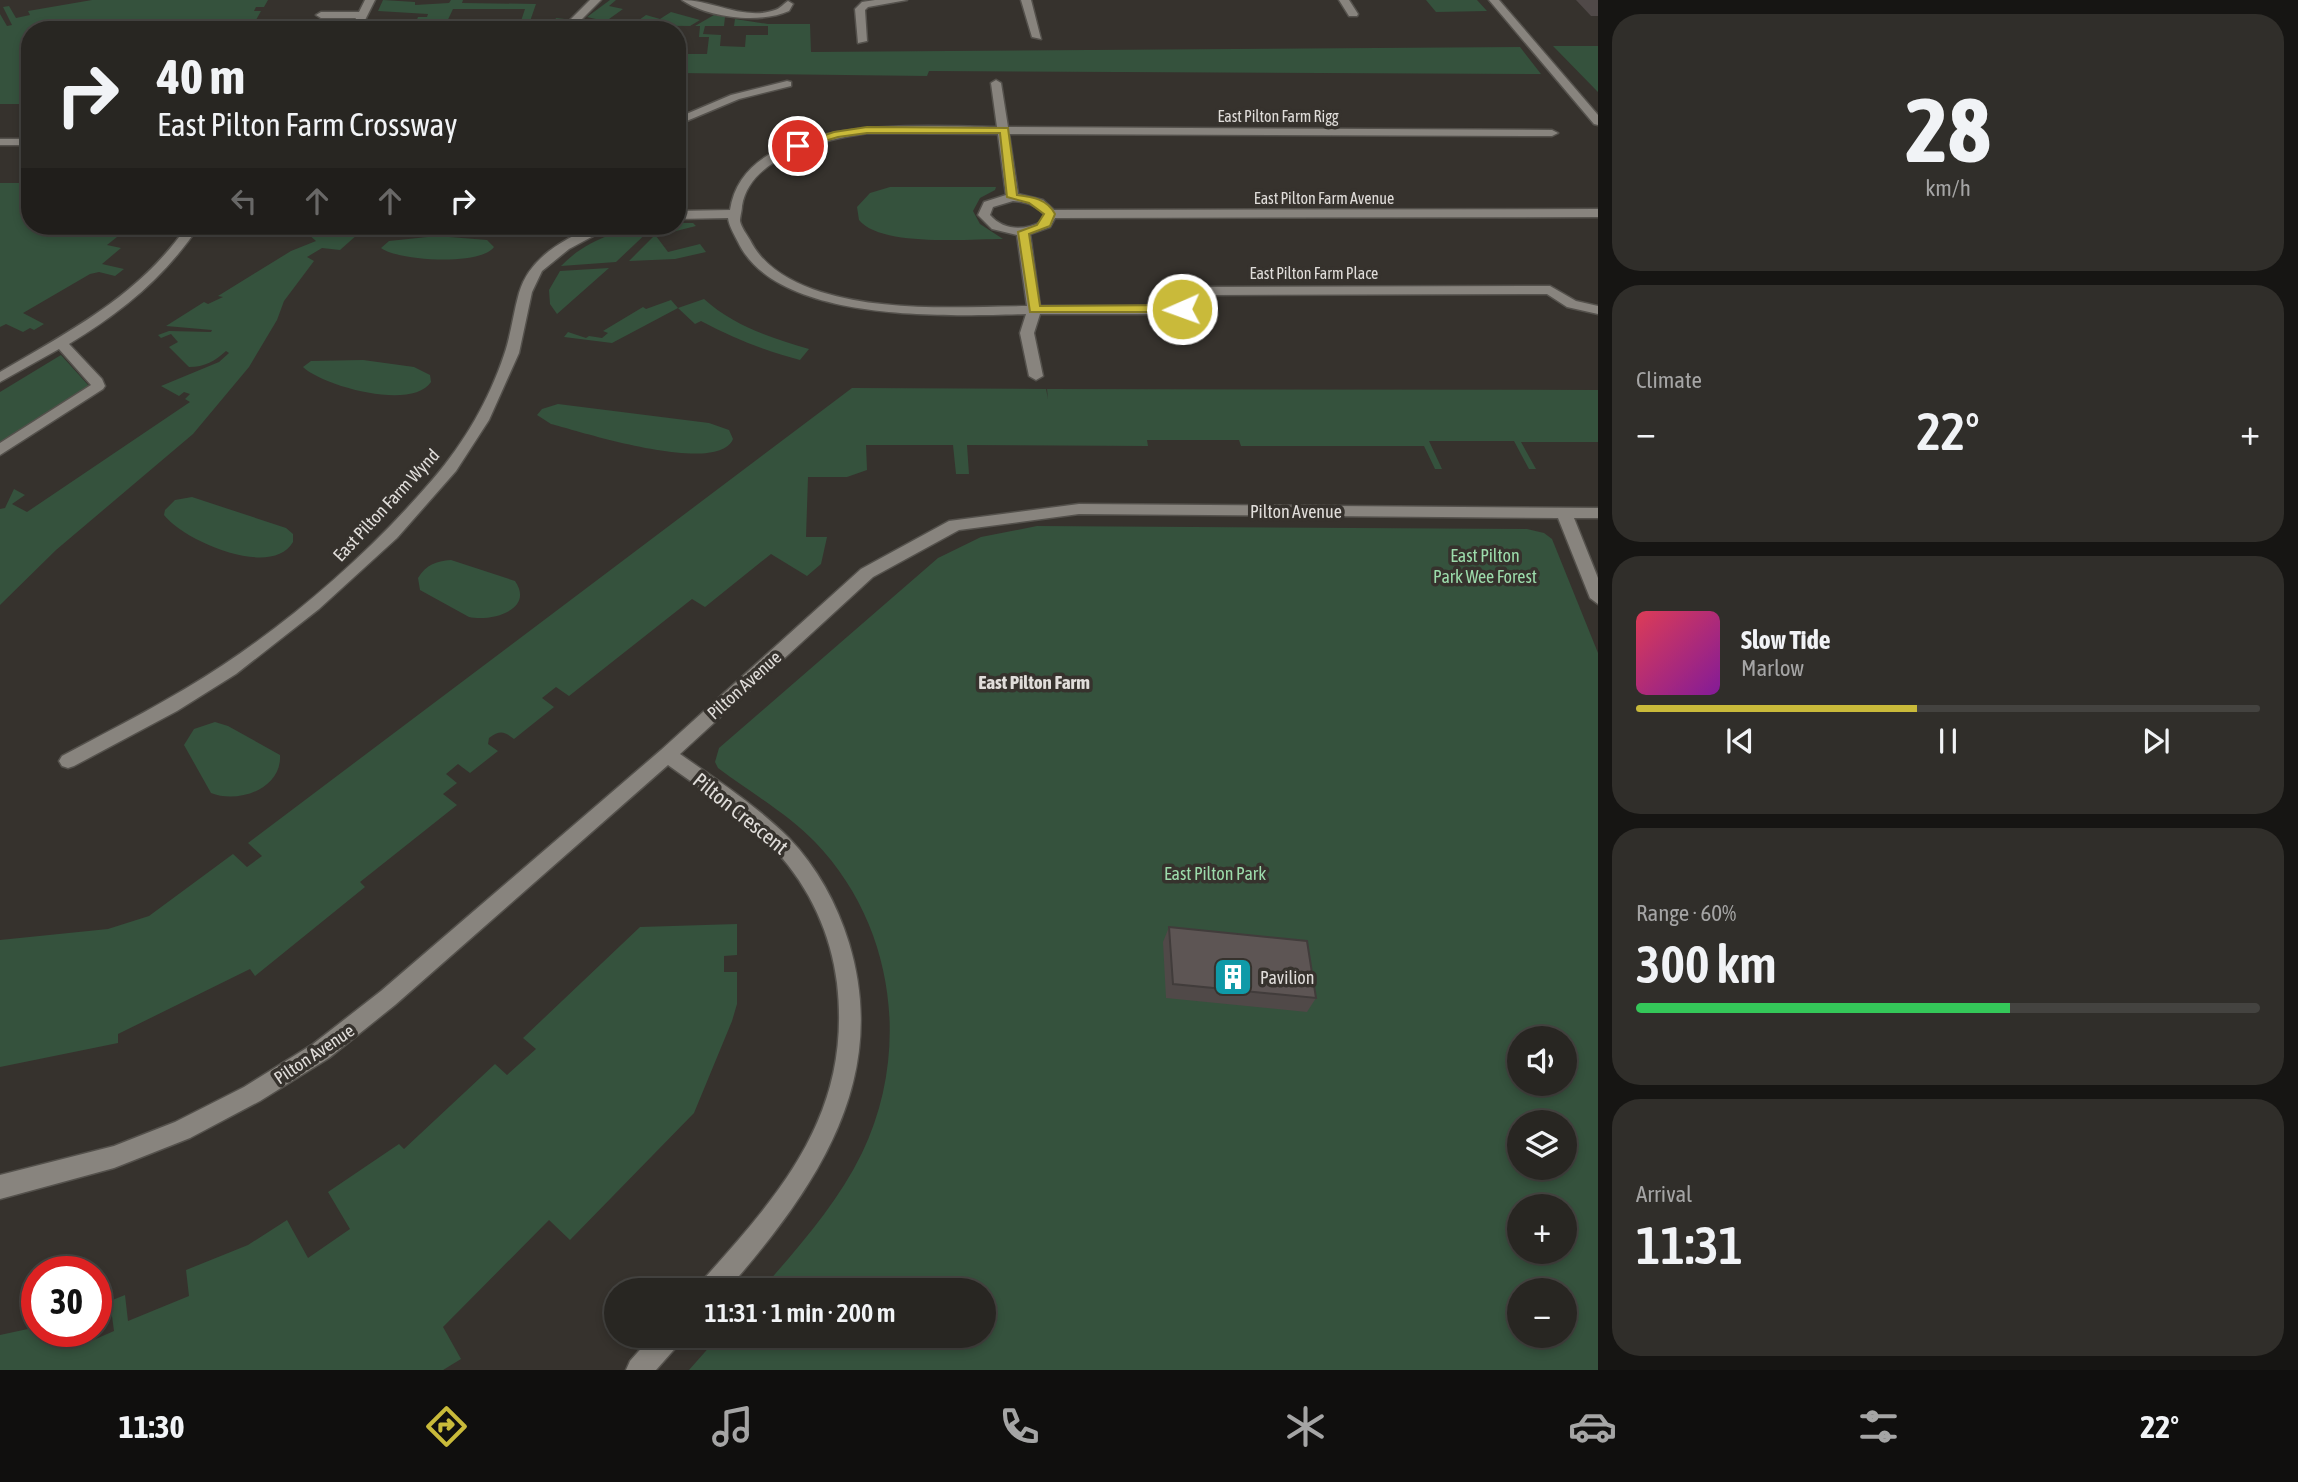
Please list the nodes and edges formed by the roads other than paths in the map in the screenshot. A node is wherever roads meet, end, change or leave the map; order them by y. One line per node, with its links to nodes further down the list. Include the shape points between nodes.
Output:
1 (370, 0): 11 (street)
2 (596, 0): 13 (street)
3 (687, 0): 8 (street, via 755,15 778,13)
4 (902, 0): 15 (street, via 864,4 860,9)
5 (1026, 0): 14 (street)
6 (1343, 0): 9 (street)
7 (1494, 0): 19 (street)
8 (788, 4)
9 (1353, 14)
10 (321, 15): 11 (street)
11 (362, 15): 12 (street)
12 (359, 21)
13 (574, 21)
14 (1037, 37)
15 (862, 41)
16 (996, 83): 20 (street)
17 (787, 84): 18 (street, via 735,97)
18 (686, 118)
19 (1598, 122)
20 (1004, 130): 21 (street, East Pilton Farm Rigg); 24 (street); 26 (street, East Pilton Farm Rigg, via 875,130 811,142 779,155 757,171 743,189)
21 (1552, 133)
22 (0, 142): 23 (street)
23 (21, 142)
24 (1012, 197): 27 (street, via 1032,200); 29 (street, via 988,205 984,215 1002,229)
25 (1598, 213): 27 (street, East Pilton Farm Avenue)
26 (734, 214): 28 (street); 32 (street, East Pilton Farm Place, via 741,242 758,263 789,284 818,295 884,308)
27 (1050, 214): 29 (street, via 1041,228)
28 (686, 215)
29 (1023, 232): 32 (street)
30 (188, 235): 34 (street, via 148,284)
31 (588, 235): 42 (street, East Pilton Farm Wynd, via 563,248 531,276 511,354 483,416 440,480 382,544 288,627 229,670)
32 (1034, 310): 33 (street, East Pilton Farm Place, via 1182,309 1197,301 1202,291 1550,290 1572,304); 35 (street, via 1027,333)
33 (1598, 310)
34 (60, 342): 36 (street); 37 (street, via 98,386)
35 (1036, 376)
36 (0, 378)
37 (0, 450)
38 (1564, 513): 39 (street, Pilton Avenue); 40 (street); 41 (street, Pilton Avenue, via 1079,509 955,525 867,573)
39 (1598, 513)
40 (1598, 598)
41 (667, 755): 43 (street, Pilton Avenue, via 355,1026 286,1074 216,1114 145,1146); 44 (street, Pilton Crescent, via 792,855 825,903 849,986 848,1055 828,1129 793,1193)
42 (68, 761)
43 (0, 1187)
44 (721, 1278)
45 (658, 1348): 46 (street)
46 (639, 1370)

